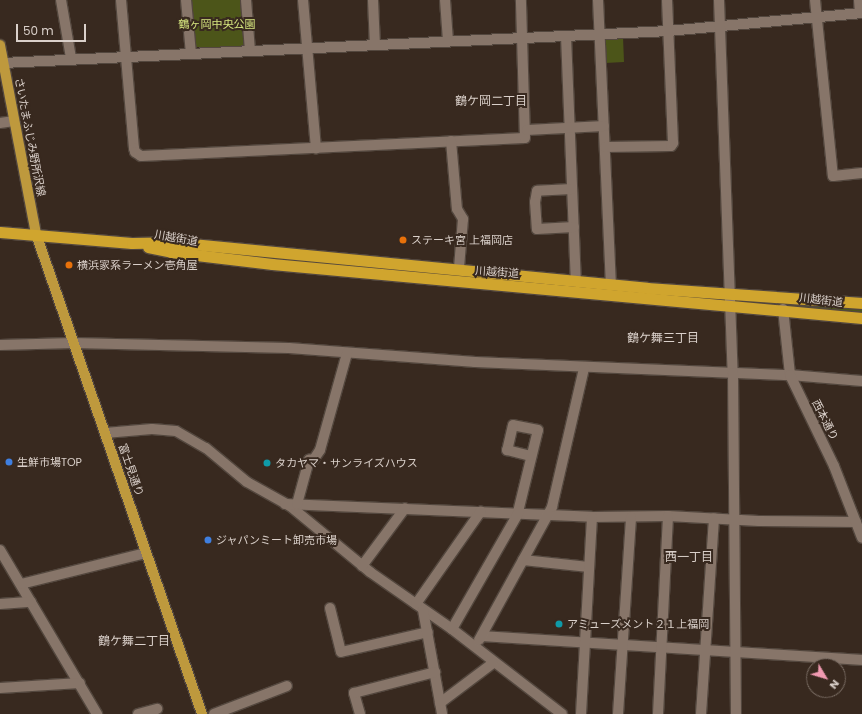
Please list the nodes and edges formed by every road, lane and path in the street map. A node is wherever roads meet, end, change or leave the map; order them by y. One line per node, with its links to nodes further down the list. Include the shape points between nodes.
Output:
1 (61, 0): 28 (street)
2 (121, 0): 27 (street)
3 (186, 0): 26 (street)
4 (246, 0): 25 (street)
5 (303, 0): 24 (street)
6 (374, 0): 23 (street)
7 (445, 0): 21 (street)
8 (521, 0): 20 (street)
9 (598, 0): 18 (street)
10 (667, 0): 17 (street)
11 (719, 0): 16 (street)
12 (815, 0): 15 (street)
13 (859, 0): 14 (street)
14 (861, 13): 15 (street)
15 (817, 18): 16 (street); 38 (street, via 833,176)
16 (721, 27): 17 (street); 47 (street)
17 (668, 31): 18 (street); 36 (street, via 673,143 671,146)
18 (599, 33): 19 (street); 32 (street)
19 (566, 36): 20 (street); 33 (street)
20 (522, 38): 21 (street); 34 (street)
21 (448, 41): 23 (street)
22 (0, 45): 29 (main road, さいたまふじみ野所沢線)
23 (375, 45): 24 (street)
24 (307, 47): 25 (street); 37 (street)
25 (250, 51): 26 (street)
26 (191, 54): 27 (street)
27 (126, 56): 28 (street); 37 (street, via 134,148 138,155)
28 (71, 58): 29 (street)
29 (3, 63): 30 (main road, さいたまふじみ野所沢線)
30 (14, 121): 31 (street); 42 (main road, さいたまふじみ野所沢線)
31 (0, 123)
32 (604, 126): 33 (street); 36 (street)
33 (569, 128): 34 (street); 39 (street)
34 (527, 130): 35 (street, via 525,138)
35 (451, 141): 37 (street); 44 (street, via 457,209 463,219)
36 (605, 147): 46 (street)
37 (316, 148)
38 (862, 173)
39 (572, 189): 40 (street); 40 (street, via 537,190 535,202 537,229)
40 (574, 227): 45 (street)
41 (0, 232): 42 (highway, 川越街道)
42 (36, 234): 43 (highway, 川越街道); 52 (main road, 富士見通り)
43 (132, 243): 44 (highway, 川越街道, via 171,242); 49 (highway, 川越街道, via 171,252 272,264)
44 (459, 268): 45 (highway, 川越街道)
45 (576, 281): 46 (highway, 川越街道)
46 (611, 284): 47 (highway, 川越街道)
47 (730, 294): 48 (highway, 川越街道); 49 (street)
48 (862, 303)
49 (731, 307): 50 (highway, 川越街道); 56 (street)
50 (783, 309): 51 (highway, 川越街道); 57 (street, 西本通り)
51 (862, 318)
52 (73, 343): 53 (street); 54 (street, via 289,348); 59 (main road, 富士見通り)
53 (0, 345)
54 (347, 352): 55 (street); 62 (street, via 320,450 314,459 309,460)
55 (584, 368): 56 (street); 66 (street, via 552,507)
56 (733, 373): 57 (street); 71 (street)
57 (790, 375): 58 (street); 72 (street, 西本通り, via 834,466)
58 (862, 381)
59 (105, 433): 61 (street, via 152,429 176,431 206,448 247,482); 75 (main road, 富士見通り)
60 (531, 456): 65 (street)
61 (286, 504): 62 (street); 77 (street)
62 (297, 504): 63 (street)
63 (405, 508): 64 (street); 77 (street)
64 (481, 511): 65 (street); 82 (street)
65 (518, 512): 66 (street); 84 (street)
66 (548, 513): 68 (street); 76 (street)
67 (668, 516): 69 (street); 70 (street); 90 (street)
68 (592, 517): 69 (street); 78 (street)
69 (631, 517): 88 (street)
70 (714, 518): 71 (street); 91 (street)
71 (735, 519): 72 (street); 92 (street)
72 (856, 522): 73 (street, 西本通り)
73 (862, 538)
74 (0, 550): 79 (street)
75 (146, 553): 79 (street); 103 (main road, 富士見通り)
76 (523, 560): 78 (street); 86 (street)
77 (362, 566): 82 (street)
78 (589, 567): 87 (street)
79 (21, 584): 80 (street)
80 (32, 602): 81 (street); 96 (street)
81 (0, 604)
82 (420, 607): 84 (street); 85 (street)
83 (330, 608): 85 (street, via 341,652)
84 (452, 629): 89 (street)
85 (428, 632): 95 (street)
86 (482, 636): 87 (street); 89 (street)
87 (584, 643): 88 (street); 108 (street)
88 (623, 646): 90 (street); 109 (street)
89 (474, 648): 94 (street)
90 (663, 648): 91 (street); 110 (street)
91 (705, 651): 92 (street); 111 (street)
92 (735, 653): 93 (street); 112 (street)
93 (862, 660)
94 (493, 663): 99 (street); 107 (street)
95 (435, 672): 99 (street); 105 (street, via 354,693)
96 (80, 683): 98 (street); 101 (street)
97 (286, 686): 104 (street)
98 (0, 688)
99 (440, 703): 106 (street)
100 (157, 709): 102 (street)
101 (97, 714)
102 (138, 714)
103 (202, 714)
104 (214, 714)
105 (360, 714)
106 (442, 714)
107 (562, 714)
108 (581, 714)
109 (618, 714)
110 (658, 714)
111 (701, 714)
112 (736, 714)

